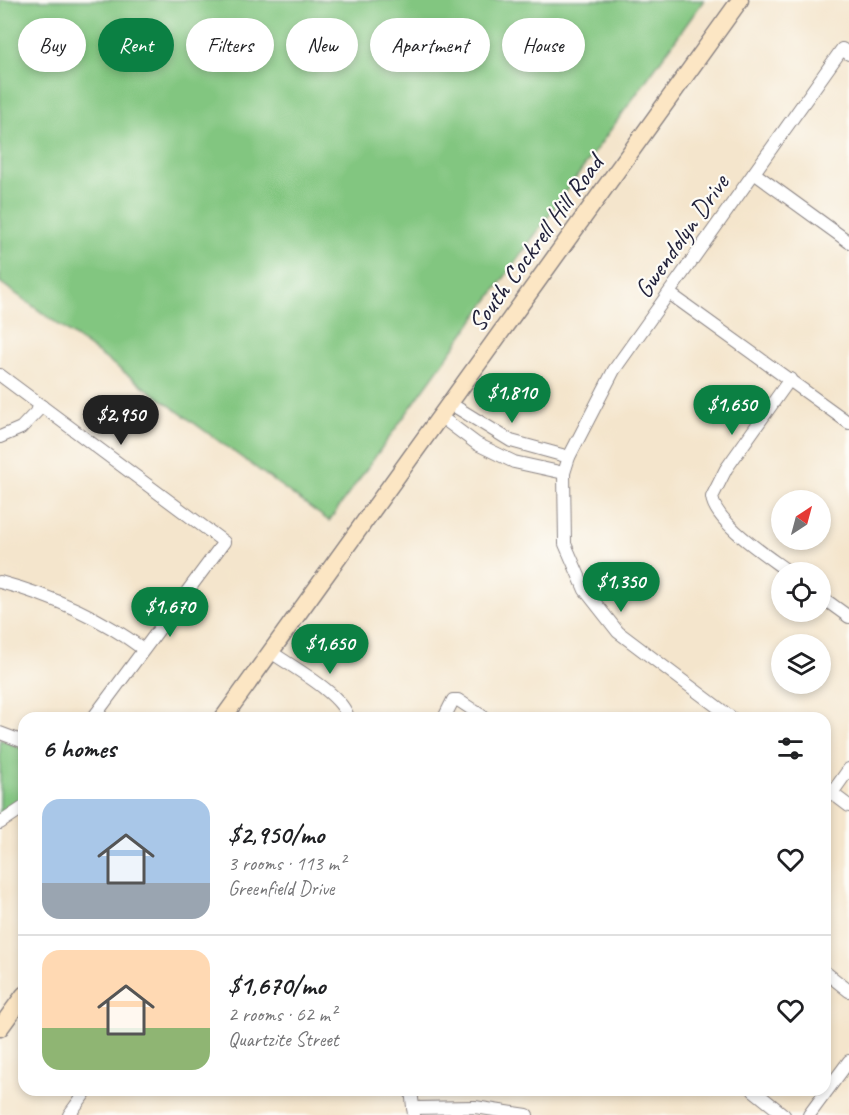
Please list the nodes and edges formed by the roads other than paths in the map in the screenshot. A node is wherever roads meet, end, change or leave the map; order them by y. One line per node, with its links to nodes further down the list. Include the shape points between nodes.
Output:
1 (740, 0): 9 (main road, South Cockrell Hill Road)
2 (846, 52): 3 (street, Gwendolyn Drive)
3 (754, 173): 4 (street); 5 (street, Gwendolyn Drive)
4 (849, 242)
5 (669, 293): 7 (street); 12 (street, Gwendolyn Drive, via 614,370)
6 (0, 375): 8 (street)
7 (790, 379): 10 (street); 14 (street, via 726,469 712,496 713,504 739,533)
8 (42, 406): 11 (street, via 21,428); 18 (street, via 224,542)
9 (446, 410): 12 (street, via 512,441); 13 (street, via 477,444 514,462); 19 (main road, South Cockrell Hill Road)
10 (849, 423)
11 (0, 437)
12 (569, 457): 13 (street, Gwendolyn Drive)
13 (564, 473): 25 (street, Gwendolyn Drive, via 566,544 585,590 618,632)
14 (776, 562)
15 (0, 582): 18 (street, via 63,603)
16 (831, 604): 17 (street)
17 (849, 617)
18 (143, 649): 20 (street)
19 (271, 652): 21 (main road, South Cockrell Hill Road); 22 (street, via 331,694)
20 (97, 712)
21 (227, 712)
22 (346, 712)
23 (447, 712): 24 (street, via 453,700 464,702)
24 (477, 712)
25 (724, 712)
26 (0, 733): 27 (street)
27 (18, 740)
28 (849, 769): 29 (street)
29 (831, 787)
30 (831, 792): 31 (street)
31 (849, 806)
32 (18, 811): 33 (street)
33 (0, 823)
34 (831, 977): 35 (street)
35 (849, 991)
36 (18, 1003): 37 (main road)
37 (1, 1026)
38 (849, 1061): 39 (street)
39 (831, 1085)
40 (83, 1096): 45 (street)
41 (412, 1096): 44 (street)
42 (760, 1096): 47 (street)
43 (823, 1096): 48 (street)
44 (414, 1111): 46 (street, via 476,1107)
45 (69, 1115)
46 (526, 1115)
47 (784, 1115)
48 (809, 1115)

